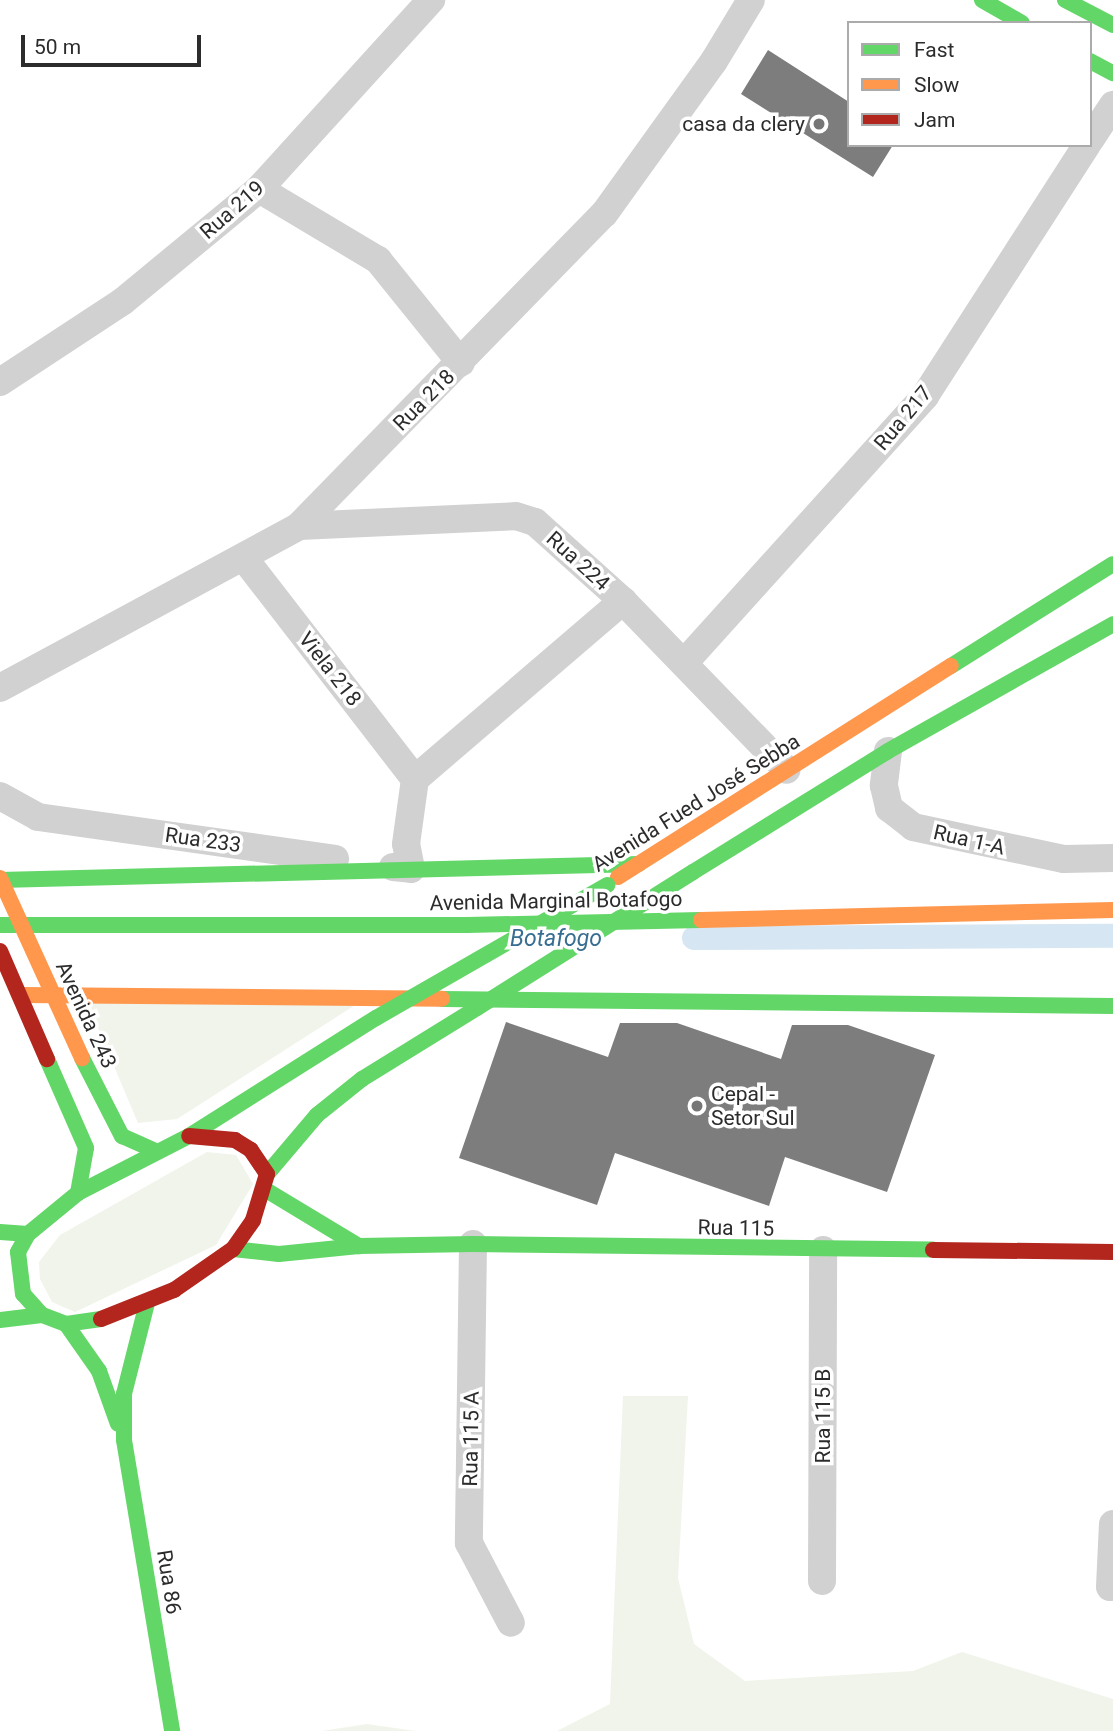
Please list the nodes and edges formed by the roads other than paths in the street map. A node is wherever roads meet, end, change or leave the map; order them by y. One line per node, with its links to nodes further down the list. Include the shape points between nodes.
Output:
1 (431, 0): 12 (street, Rua 219)
2 (751, 0): 13 (street, Rua 218, via 714,61 604,215)
3 (982, 0): 5 (main road)
4 (1065, 0): 6 (main road)
5 (1019, 21)
6 (1113, 26)
7 (1092, 62): 8 (main road)
8 (1113, 73)
9 (1113, 104): 10 (street)
10 (1092, 137)
11 (1086, 147): 20 (street, Rua 217, via 925,396)
12 (259, 189): 13 (street, via 379,260); 14 (street, Rua 219, via 122,302)
13 (461, 363): 15 (street, Rua 218)
14 (0, 382)
15 (299, 526): 16 (street, Rua 218); 18 (street, Rua 224, via 516,516 535,522)
16 (244, 558): 21 (street, Rua 218); 24 (street, Viela 218)
17 (1113, 564): 23 (main road, Avenida Fued José Sebba)
18 (623, 601): 20 (street, Rua 224); 24 (street)
19 (1113, 624): 22 (main road)
20 (684, 663): 23 (street, Rua 224)
21 (0, 688)
22 (888, 751): 26 (street, Rua 1-A, via 884,786 889,808 913,827 1064,859); 27 (main road)
23 (788, 770): 27 (main road, via 791,783 779,798); 28 (main road, Avenida Fued José Sebba)
24 (415, 779): 29 (street, via 406,844)
25 (0, 796): 29 (street, Rua 233, via 38,817)
26 (1113, 858)
27 (709, 860): 38 (main road, bridge, via 353,1086 317,1115)
28 (639, 864): 29 (main road); 36 (main road, Avenida Fued José Sebba, bridge, via 376,1018)
29 (411, 869): 30 (main road)
30 (0, 879): 37 (main road, Avenida 243, bridge, via 122,1136)
31 (1113, 910): 32 (main road, Avenida Marginal Botafogo, via 467,925)
32 (0, 925)
33 (0, 951): 39 (main road, bridge, via 86,1148)
34 (0, 995): 35 (main road)
35 (1113, 1006)
36 (189, 1136): 37 (main road, Avenida Fued José Sebba); 38 (main road, via 235,1140 251,1150)
37 (154, 1150): 39 (main road, Avenida Fued José Sebba)
38 (267, 1182): 43 (main road); 44 (main road, via 253,1220)
39 (78, 1192): 41 (main road, Avenida Fued José Sebba)
40 (0, 1232): 41 (main road)
41 (28, 1234): 46 (main road)
42 (473, 1244): 43 (main road, Rua 115); 45 (main road, Rua 115); 57 (street, Rua 115 A, via 469,1543)
43 (359, 1246): 44 (main road, Rua 115, via 279,1254)
44 (233, 1249): 49 (main road, via 208,1271)
45 (823, 1250): 47 (main road, Rua 115); 55 (street, Rua 115 B)
46 (18, 1252): 48 (main road); 50 (main road, via 23,1294)
47 (1113, 1252)
48 (0, 1266)
49 (147, 1303): 52 (main road, via 114,1317); 53 (main road, Rua 86, via 124,1394)
50 (42, 1315): 51 (main road); 52 (main road)
51 (0, 1320)
52 (66, 1324): 53 (main road, Rua 86, via 99,1371)
53 (124, 1440): 58 (main road, Rua 86)
54 (1113, 1524): 56 (street)
55 (822, 1581)
56 (1110, 1587)
57 (511, 1623)
58 (172, 1731)

